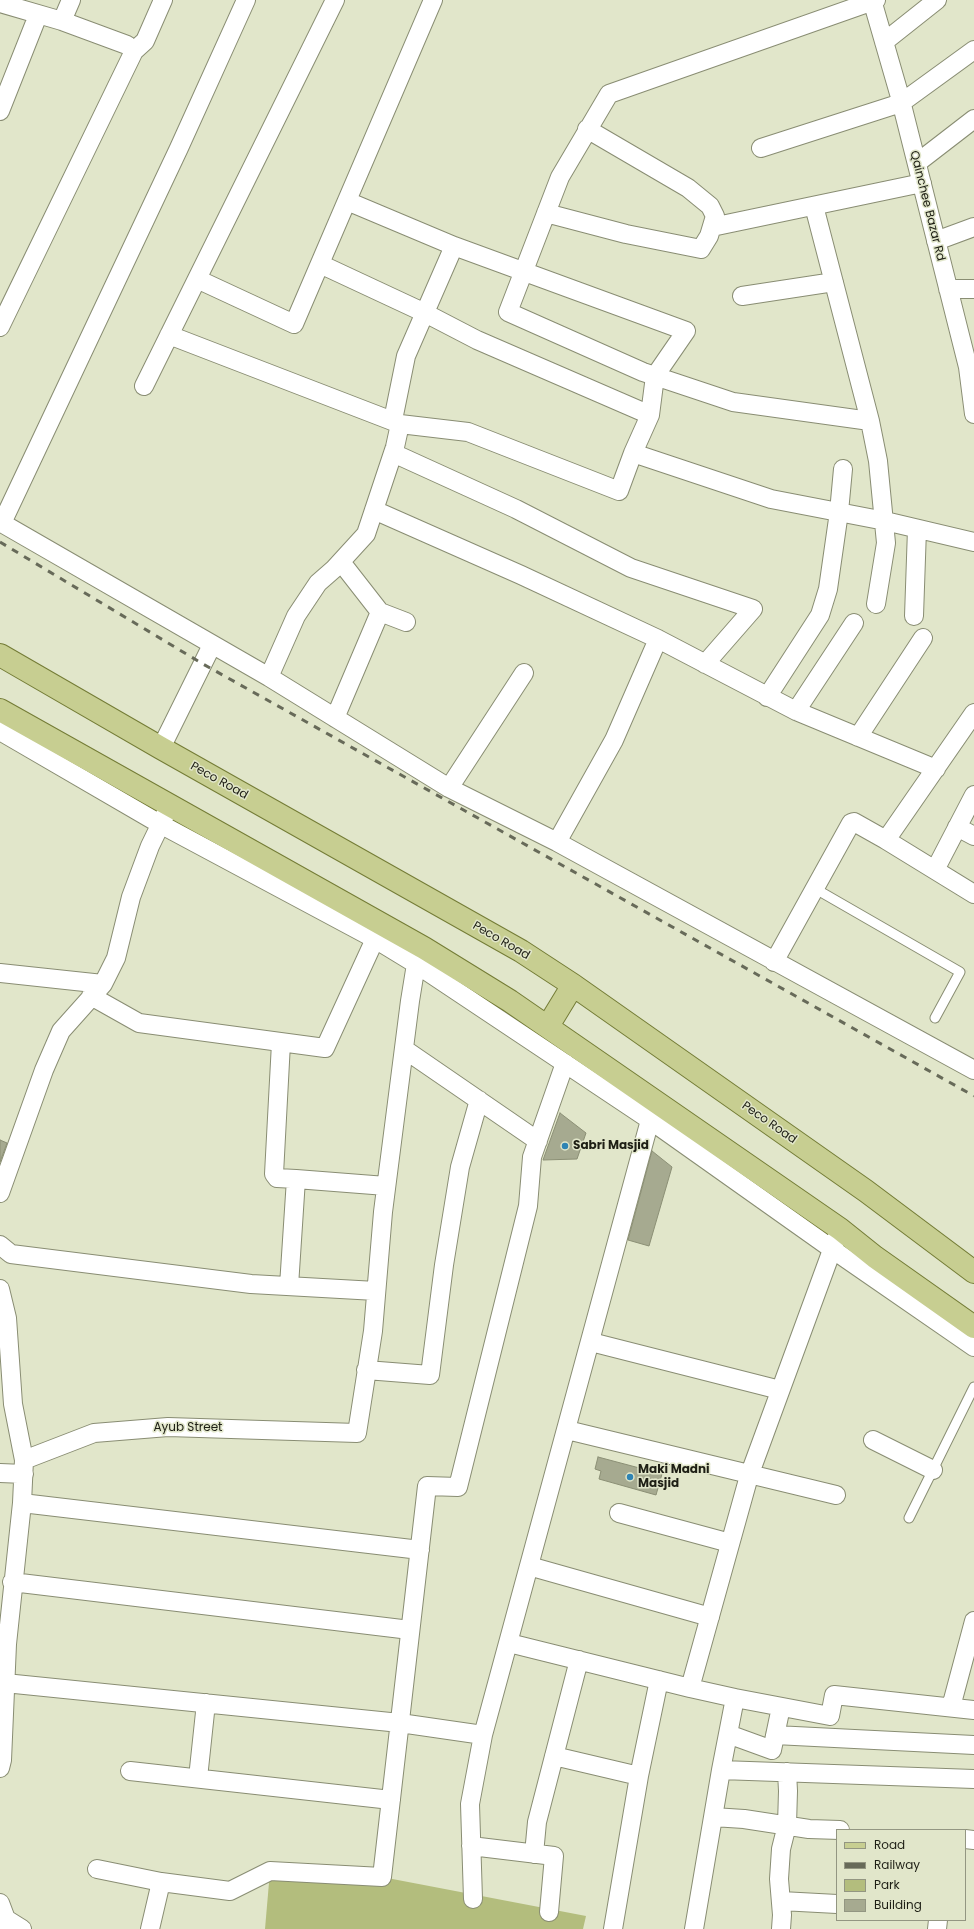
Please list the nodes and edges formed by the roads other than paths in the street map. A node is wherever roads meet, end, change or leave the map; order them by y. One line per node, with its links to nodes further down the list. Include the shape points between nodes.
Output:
1 (70, 0): 10 (street)
2 (163, 0): 37 (street, via 145,41 134,51)
3 (246, 0): 51 (street, via 176,155)
4 (335, 0): 31 (street)
5 (433, 0): 22 (street)
6 (937, 0): 11 (street)
7 (874, 1): 11 (street, Qainchee Bazar Rd); 18 (street, via 609,94)
8 (0, 3): 9 (street)
9 (38, 15): 10 (street); 14 (street)
10 (62, 21): 12 (street)
11 (884, 42): 15 (street, Qainchee Bazar Rd)
12 (127, 45)
13 (974, 50): 15 (street)
14 (5, 84): 16 (street)
15 (901, 103): 19 (street); 20 (street, Qainchee Bazar Rd)
16 (0, 111)
17 (974, 119): 20 (street)
18 (588, 129): 24 (street, via 560,177); 26 (street, via 688,188 710,206 715,216)
19 (761, 148)
20 (917, 163): 21 (street, Qainchee Bazar Rd)
21 (922, 183): 23 (street); 27 (street, Qainchee Bazar Rd)
22 (347, 201): 28 (street); 29 (street)
23 (814, 206): 26 (street); 32 (street)
24 (546, 213): 26 (street, via 626,234 701,249); 30 (street)
25 (974, 226): 27 (street)
26 (712, 227)
27 (936, 241): 33 (street, Qainchee Bazar Rd)
28 (454, 246): 30 (street); 36 (street)
29 (320, 264): 31 (street, via 294,324); 36 (street)
30 (524, 270): 39 (street, via 508,312); 39 (street, via 686,331)
31 (197, 279): 38 (street)
32 (834, 282): 35 (street); 43 (street)
33 (948, 289): 34 (street); 41 (street, Qainchee Bazar Rd, via 968,368)
34 (974, 289)
35 (742, 296)
36 (425, 313): 42 (street, via 477,340); 44 (street, via 406,356)
37 (0, 327)
38 (169, 335): 40 (street); 44 (street)
39 (655, 376): 42 (street); 43 (street, via 733,402)
40 (144, 386)
41 (974, 414)
42 (650, 415): 46 (street)
43 (870, 421): 50 (street)
44 (397, 422): 45 (street); 46 (street, via 468,432 619,491)
45 (393, 453): 48 (street); 64 (street, via 516,509 631,568 753,609)
46 (633, 453): 49 (street, via 772,499)
47 (842, 469): 49 (street)
48 (374, 510): 54 (street, via 366,534); 61 (street, via 521,574)
49 (839, 512): 50 (street); 67 (street, via 828,589 820,615)
50 (885, 521): 52 (street); 55 (street, via 886,543)
51 (1, 522): 62 (street)
52 (917, 529): 53 (street); 57 (street)
53 (974, 542)
54 (340, 562): 56 (street); 66 (street, via 318,583 296,616)
55 (876, 604)
56 (380, 612): 58 (street); 71 (street)
57 (914, 616)
58 (406, 622)
59 (854, 623): 69 (street)
60 (923, 638): 73 (street)
61 (658, 639): 64 (street); 82 (street, via 614,740)
62 (212, 645): 66 (street); 74 (street)
63 (0, 655): 74 (main road, Peco Road)
64 (705, 664): 67 (street)
65 (524, 673): 76 (street)
66 (269, 677): 71 (street)
67 (767, 697): 69 (street)
68 (0, 710): 78 (main road)
69 (796, 711): 73 (street)
70 (974, 714): 75 (street)
71 (335, 718): 76 (street)
72 (0, 731): 78 (street)
73 (858, 737): 75 (street)
74 (161, 748): 90 (main road, Peco Road, via 521,951)
75 (936, 768): 81 (street)
76 (450, 788): 82 (street)
77 (974, 795): 79 (street)
78 (165, 815): 86 (street); 87 (main road); 91 (street, via 131,897 116,958)
79 (957, 827): 80 (street); 83 (street)
80 (974, 836)
81 (886, 840): 83 (street); 84 (street, via 854,822 851,823)
82 (558, 842): 88 (street)
83 (935, 870): 85 (street)
84 (814, 888): 88 (street); 92 (lane, via 960,972)
85 (974, 894)
86 (376, 939): 87 (street); 94 (street, via 325,1048)
87 (420, 956): 93 (main road, via 510,1001); 95 (street); 96 (street)
88 (774, 962): 97 (street)
89 (0, 973): 91 (street)
90 (573, 985): 93 (main road); 107 (main road, Peco Road, via 866,1192)
91 (97, 990): 94 (street, via 139,1023); 103 (street, via 61,1031)
92 (935, 1018)
93 (548, 1026): 99 (main road)
94 (281, 1043): 101 (street, via 274,1174 277,1178)
95 (404, 1049): 98 (street); 102 (street)
96 (565, 1063): 99 (street); 100 (street)
97 (974, 1070)
98 (479, 1100): 100 (street); 114 (street, via 460,1167 430,1375)
99 (654, 1111): 104 (main road); 106 (street); 112 (street)
100 (538, 1141): 128 (street, via 532,1157 528,1206 458,1487 427,1486)
101 (296, 1179): 102 (street); 108 (street)
102 (386, 1186): 110 (street)
103 (0, 1193)
104 (840, 1229): 106 (street); 111 (main road)
105 (0, 1245): 108 (street, via 11,1254 251,1284)
106 (832, 1249): 113 (street); 116 (street)
107 (974, 1272)
108 (289, 1286): 110 (street)
109 (0, 1289): 119 (street, via 7,1318 13,1404)
110 (376, 1291): 114 (street, via 373,1331)
111 (974, 1327)
112 (591, 1342): 116 (street); 117 (street)
113 (974, 1347)
114 (366, 1370): 119 (street, Ayub Street, via 357,1433 168,1427 94,1432)
115 (974, 1387): 120 (lane)
116 (780, 1390): 122 (street)
117 (567, 1430): 122 (street); 129 (street)
118 (873, 1440): 120 (street)
119 (24, 1467): 121 (street); 124 (street)
120 (933, 1470): 126 (lane)
121 (0, 1473)
122 (749, 1476): 123 (street); 127 (street)
123 (836, 1495)
124 (22, 1504): 128 (street); 130 (street)
125 (619, 1513): 127 (street)
126 (909, 1518)
127 (730, 1543): 131 (street)
128 (420, 1550): 133 (street)
129 (530, 1566): 131 (street); 134 (street)
130 (12, 1582): 133 (street); 137 (street)
131 (710, 1617): 138 (street)
132 (974, 1621): 142 (street)
133 (410, 1630): 144 (street)
134 (509, 1642): 135 (street); 146 (street)
135 (580, 1660): 136 (street); 149 (street)
136 (658, 1680): 138 (street); 154 (street)
137 (5, 1683): 140 (street); 150 (street)
138 (690, 1688): 139 (street)
139 (736, 1698): 141 (street); 145 (street)
140 (206, 1703): 144 (street); 155 (street)
141 (781, 1707): 142 (street, via 830,1716 834,1694); 147 (street)
142 (951, 1707): 143 (street)
143 (974, 1710)
144 (400, 1723): 146 (street); 157 (street)
145 (728, 1734): 147 (street, via 772,1750); 151 (street)
146 (483, 1735): 161 (street, via 470,1804)
147 (775, 1735): 148 (street)
148 (974, 1745)
149 (554, 1756): 154 (street); 162 (street, via 537,1822)
150 (0, 1768)
151 (721, 1770): 153 (street); 158 (street)
152 (130, 1771): 155 (street)
153 (786, 1772): 156 (street); 159 (street)
154 (639, 1776): 172 (street)
155 (198, 1778): 157 (street)
156 (974, 1780)
157 (391, 1800): 164 (street, via 382,1878 270,1871 230,1891)
158 (713, 1817): 159 (street); 173 (street)
159 (787, 1825): 160 (street); 166 (street, via 781,1849)
160 (836, 1830)
161 (471, 1846): 162 (street); 165 (street)
162 (534, 1854): 168 (street, via 554,1856)
163 (97, 1869): 164 (street)
164 (161, 1882): 171 (street)
165 (473, 1900)
166 (781, 1901): 167 (street); 174 (street)
167 (836, 1904)
168 (549, 1912)
169 (4, 1917): 170 (street)
170 (22, 1929)
171 (150, 1929)
172 (613, 1929)
173 (694, 1929)
174 (781, 1929)

